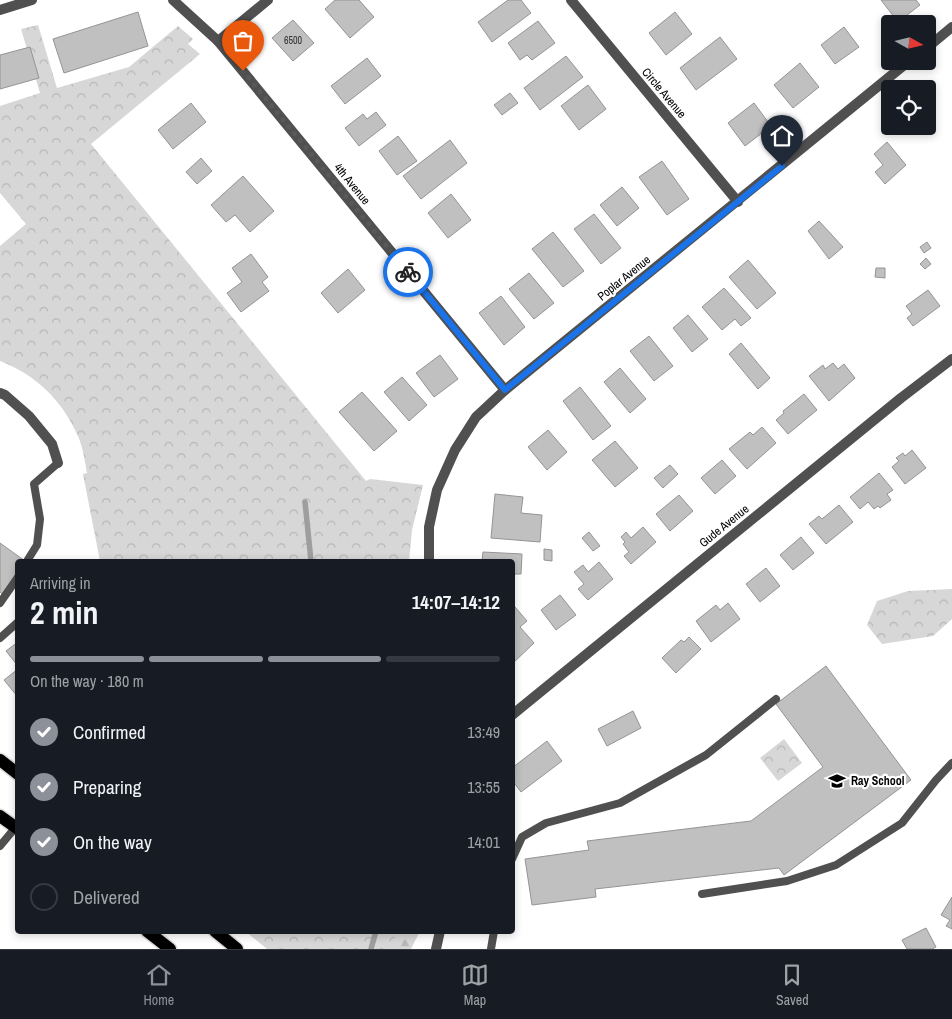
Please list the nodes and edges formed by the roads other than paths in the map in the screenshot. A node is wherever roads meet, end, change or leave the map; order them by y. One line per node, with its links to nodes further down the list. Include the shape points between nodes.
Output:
1 (32, 0): 5 (street)
2 (173, 0): 8 (street, 4th Avenue)
3 (268, 0): 8 (street)
4 (571, 0): 10 (street, Circle Avenue)
5 (0, 10)
6 (952, 27): 7 (street)
7 (936, 40)
8 (218, 41): 12 (street, 4th Avenue)
9 (898, 70): 10 (street, Poplar Avenue)
10 (738, 202): 12 (street, Poplar Avenue)
11 (952, 359): 22 (street, Gude Avenue)
12 (505, 390): 16 (street, Poplar Avenue, via 476,417 454,450 437,490 429,527)
13 (0, 393): 14 (street, via 35,422 52,444)
14 (58, 463): 15 (lane, via 34,484 40,519 37,545)
15 (28, 559)
16 (428, 559)
17 (15, 581): 18 (lane)
18 (0, 603)
19 (15, 625): 20 (lane)
20 (0, 638)
21 (776, 699): 30 (lane, via 706,755 620,803 546,824 522,837)
22 (515, 713)
23 (0, 760): 25 (main road)
24 (952, 763): 31 (lane, via 902,823 836,865 787,881)
25 (15, 772)
26 (0, 816): 27 (main road)
27 (15, 827)
28 (15, 829): 29 (lane)
29 (0, 846)
30 (515, 852)
31 (702, 894)
32 (151, 934): 36 (main road)
33 (219, 934): 37 (main road)
34 (439, 934): 38 (street)
35 (494, 934): 39 (lane)
36 (170, 949)
37 (237, 949)
38 (436, 949)
39 (491, 949)

